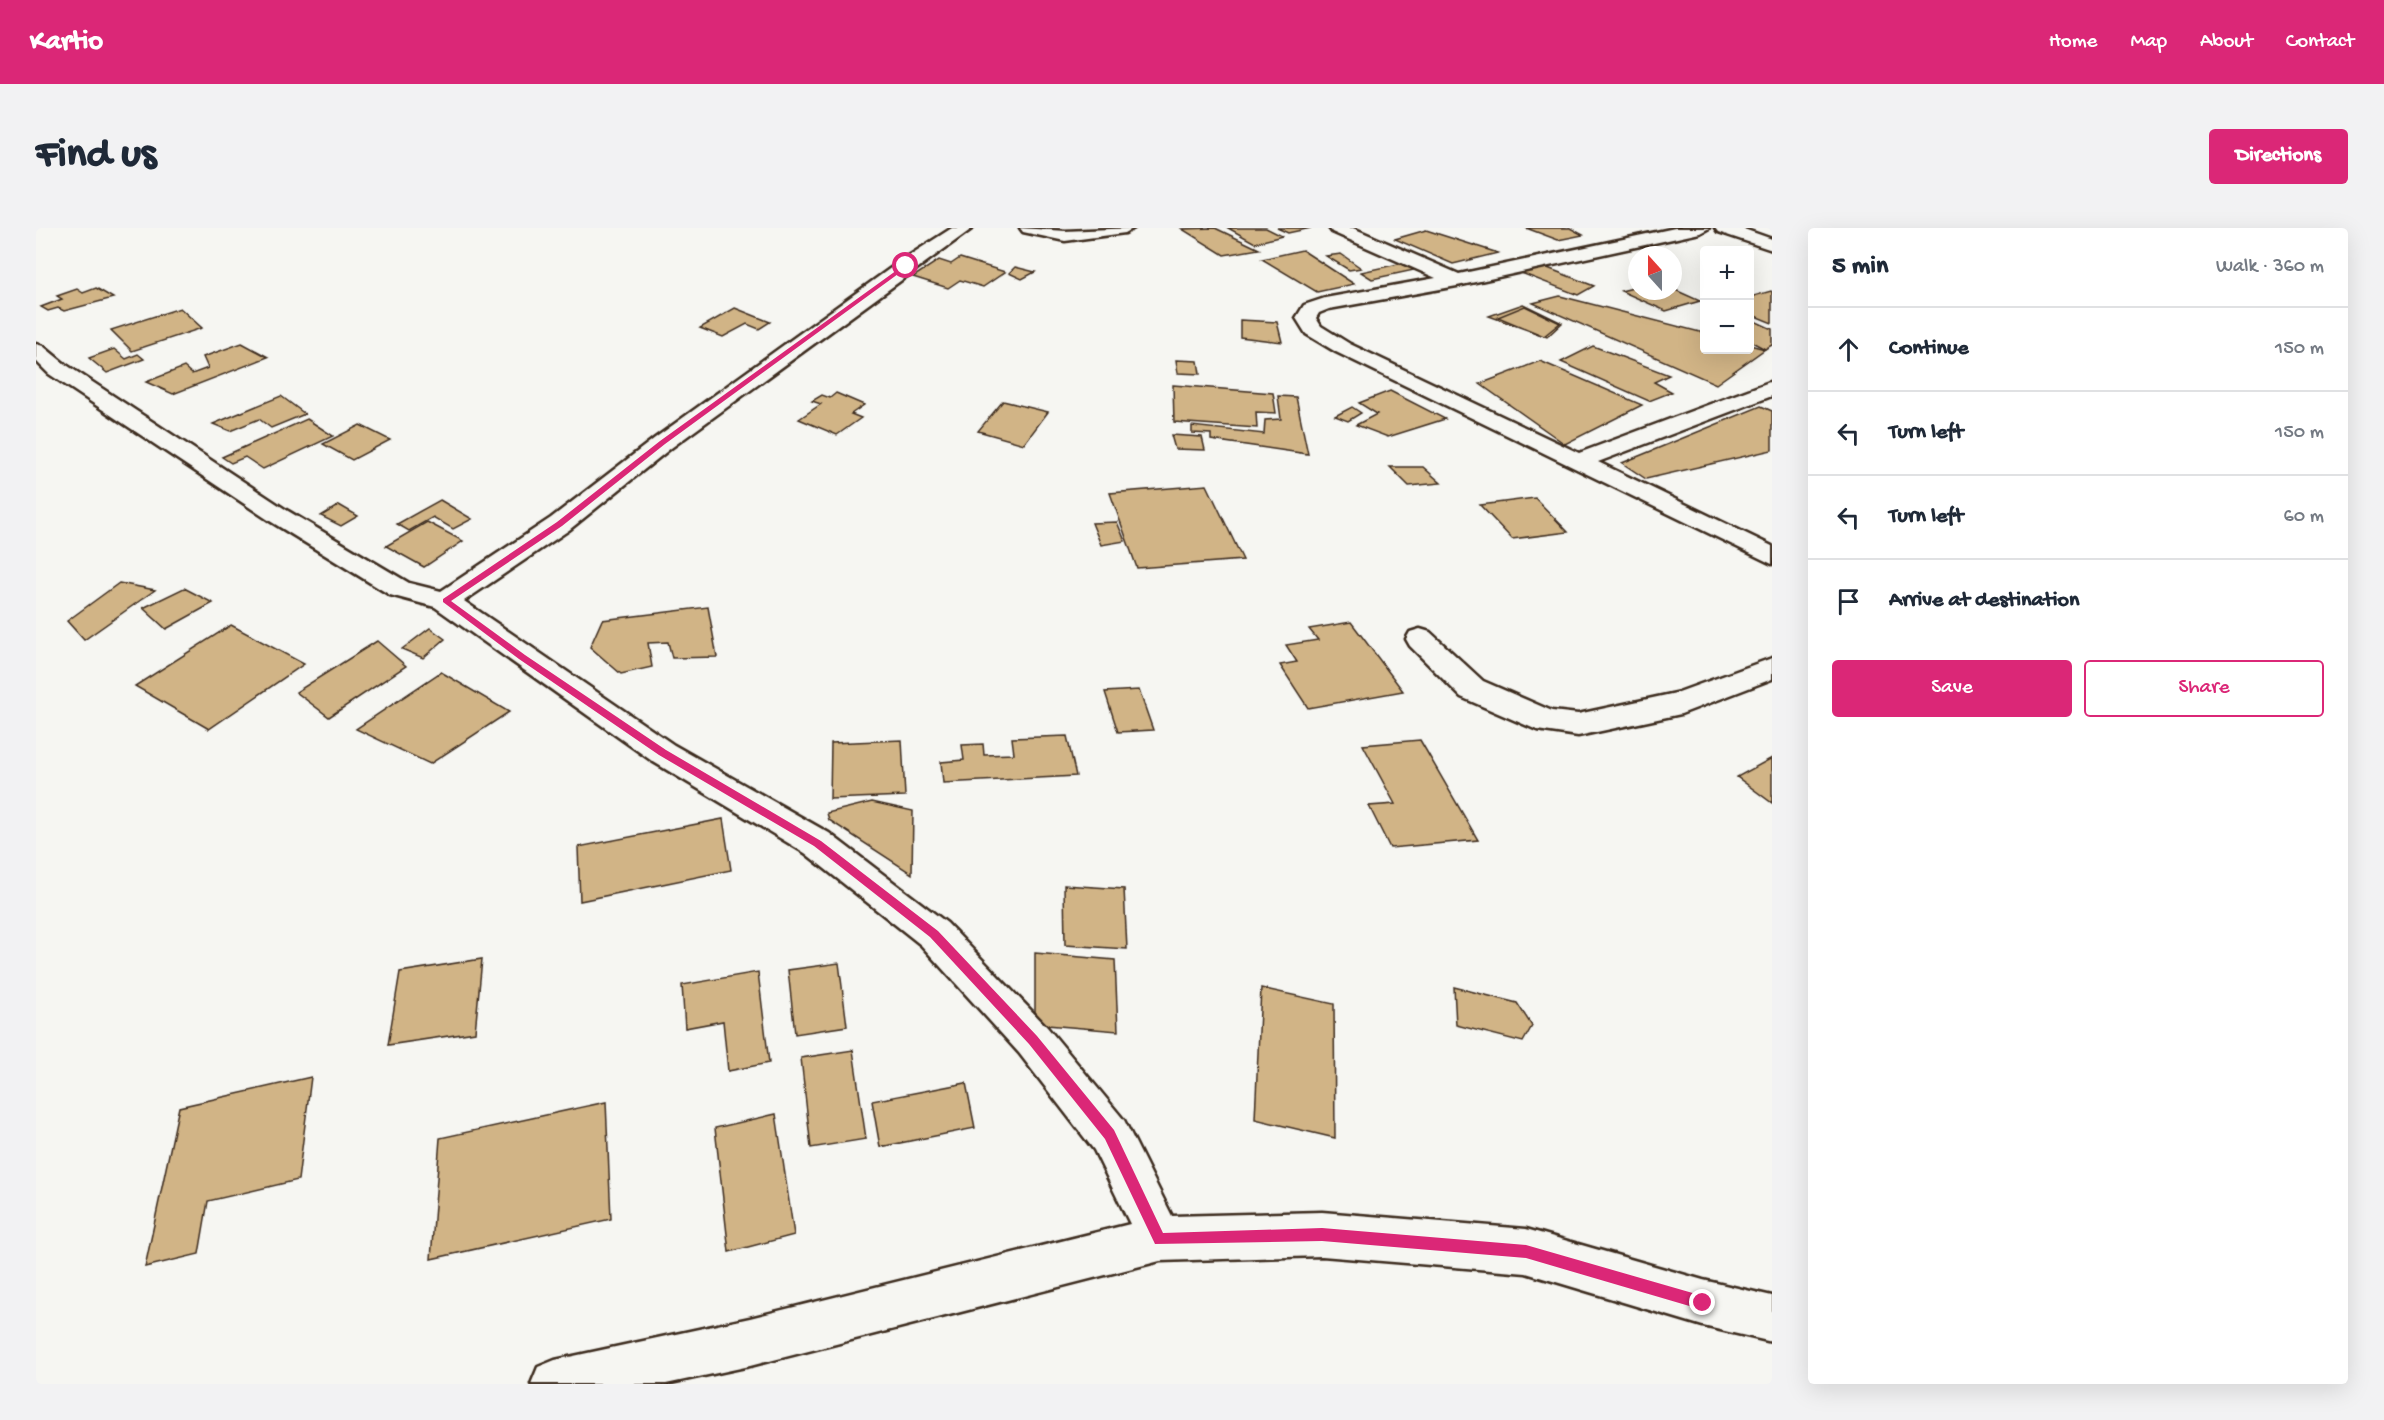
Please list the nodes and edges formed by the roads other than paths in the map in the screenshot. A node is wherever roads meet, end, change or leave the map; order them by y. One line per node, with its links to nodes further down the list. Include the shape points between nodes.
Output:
1 (964, 228): 13 (street, via 663,443 560,524)
2 (1029, 228): 3 (street, via 1065,236)
3 (1125, 228)
4 (1338, 228): 8 (street)
5 (1700, 228): 8 (street)
6 (1724, 228): 7 (street)
7 (1772, 245)
8 (1457, 280): 11 (street, via 1325,304 1311,309 1306,318 1313,330 1343,348)
9 (36, 350): 13 (street, via 57,369 279,516 400,589)
10 (1772, 388): 11 (street)
11 (1578, 462): 12 (street)
12 (1772, 556)
13 (446, 601): 16 (street, via 663,753 818,843 934,934 1033,1040 1110,1135)
14 (1420, 639): 15 (street, via 1472,689 1548,722 1578,724 1681,704)
15 (1772, 668)
16 (1160, 1239): 17 (street, via 1322,1234 1526,1251); 18 (street, via 750,1342)
17 (1772, 1320)
18 (555, 1384)

